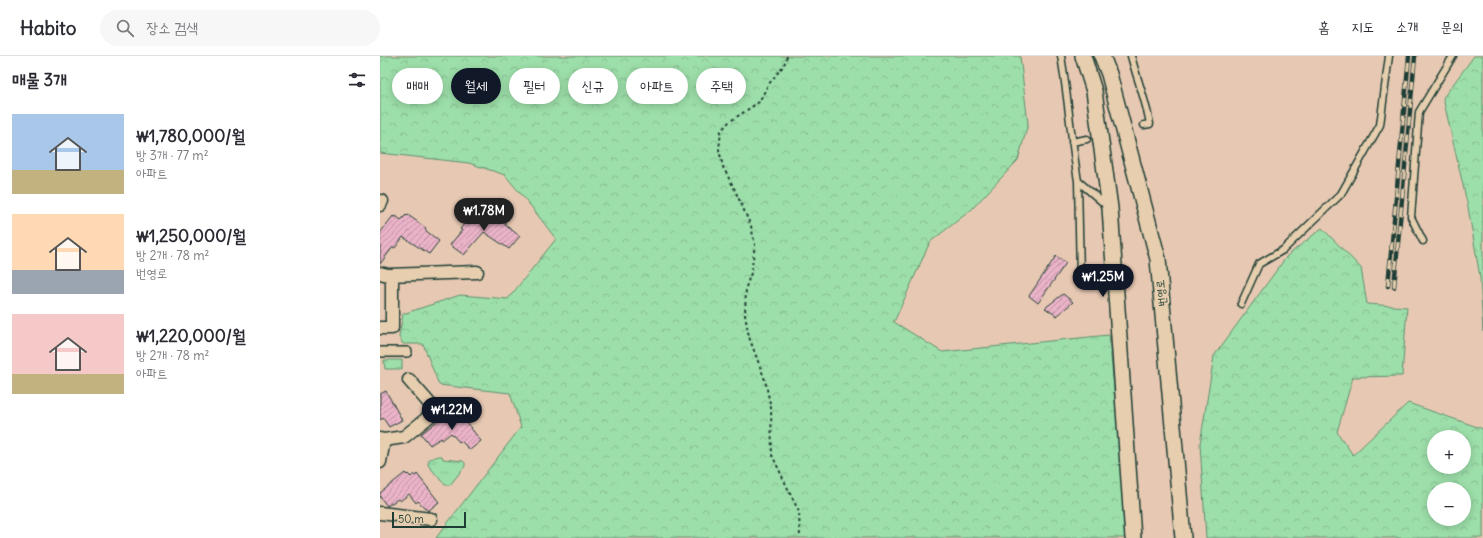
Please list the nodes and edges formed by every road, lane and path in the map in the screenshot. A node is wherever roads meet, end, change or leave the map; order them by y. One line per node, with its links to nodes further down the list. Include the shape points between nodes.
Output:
1 (786, 56): 27 (path, via 784,65 768,85 759,102 729,122 721,131 719,150 723,167 751,226 755,245 746,287 745,315 749,337 765,380 771,408 772,455 799,512)
2 (1061, 56): 10 (lane)
3 (1083, 56): 12 (street, via 1094,90)
4 (1102, 56): 29 (street, 번영로, via 1158,259)
5 (1131, 56): 8 (lane, via 1147,107 1150,124)
6 (1389, 56): 18 (lane, via 1380,125 1341,194 1283,250 1259,264)
7 (1453, 56): 13 (lane, via 1419,112 1411,217)
8 (1144, 125)
9 (1087, 139): 10 (lane)
10 (1072, 142): 11 (lane)
11 (1078, 181): 12 (lane); 17 (lane)
12 (1110, 208): 28 (street)
13 (1423, 241)
14 (477, 272): 16 (street)
15 (380, 273): 16 (street)
16 (392, 275): 19 (street, via 392,328)
17 (1080, 276)
18 (1242, 304)
19 (380, 328)
20 (380, 352): 21 (street)
21 (407, 352)
22 (409, 380): 23 (street, via 436,411 404,437)
23 (382, 440): 24 (street)
24 (380, 462)
25 (380, 512): 26 (street)
26 (431, 519)
27 (800, 538)
28 (1133, 538)
29 (1183, 538)

